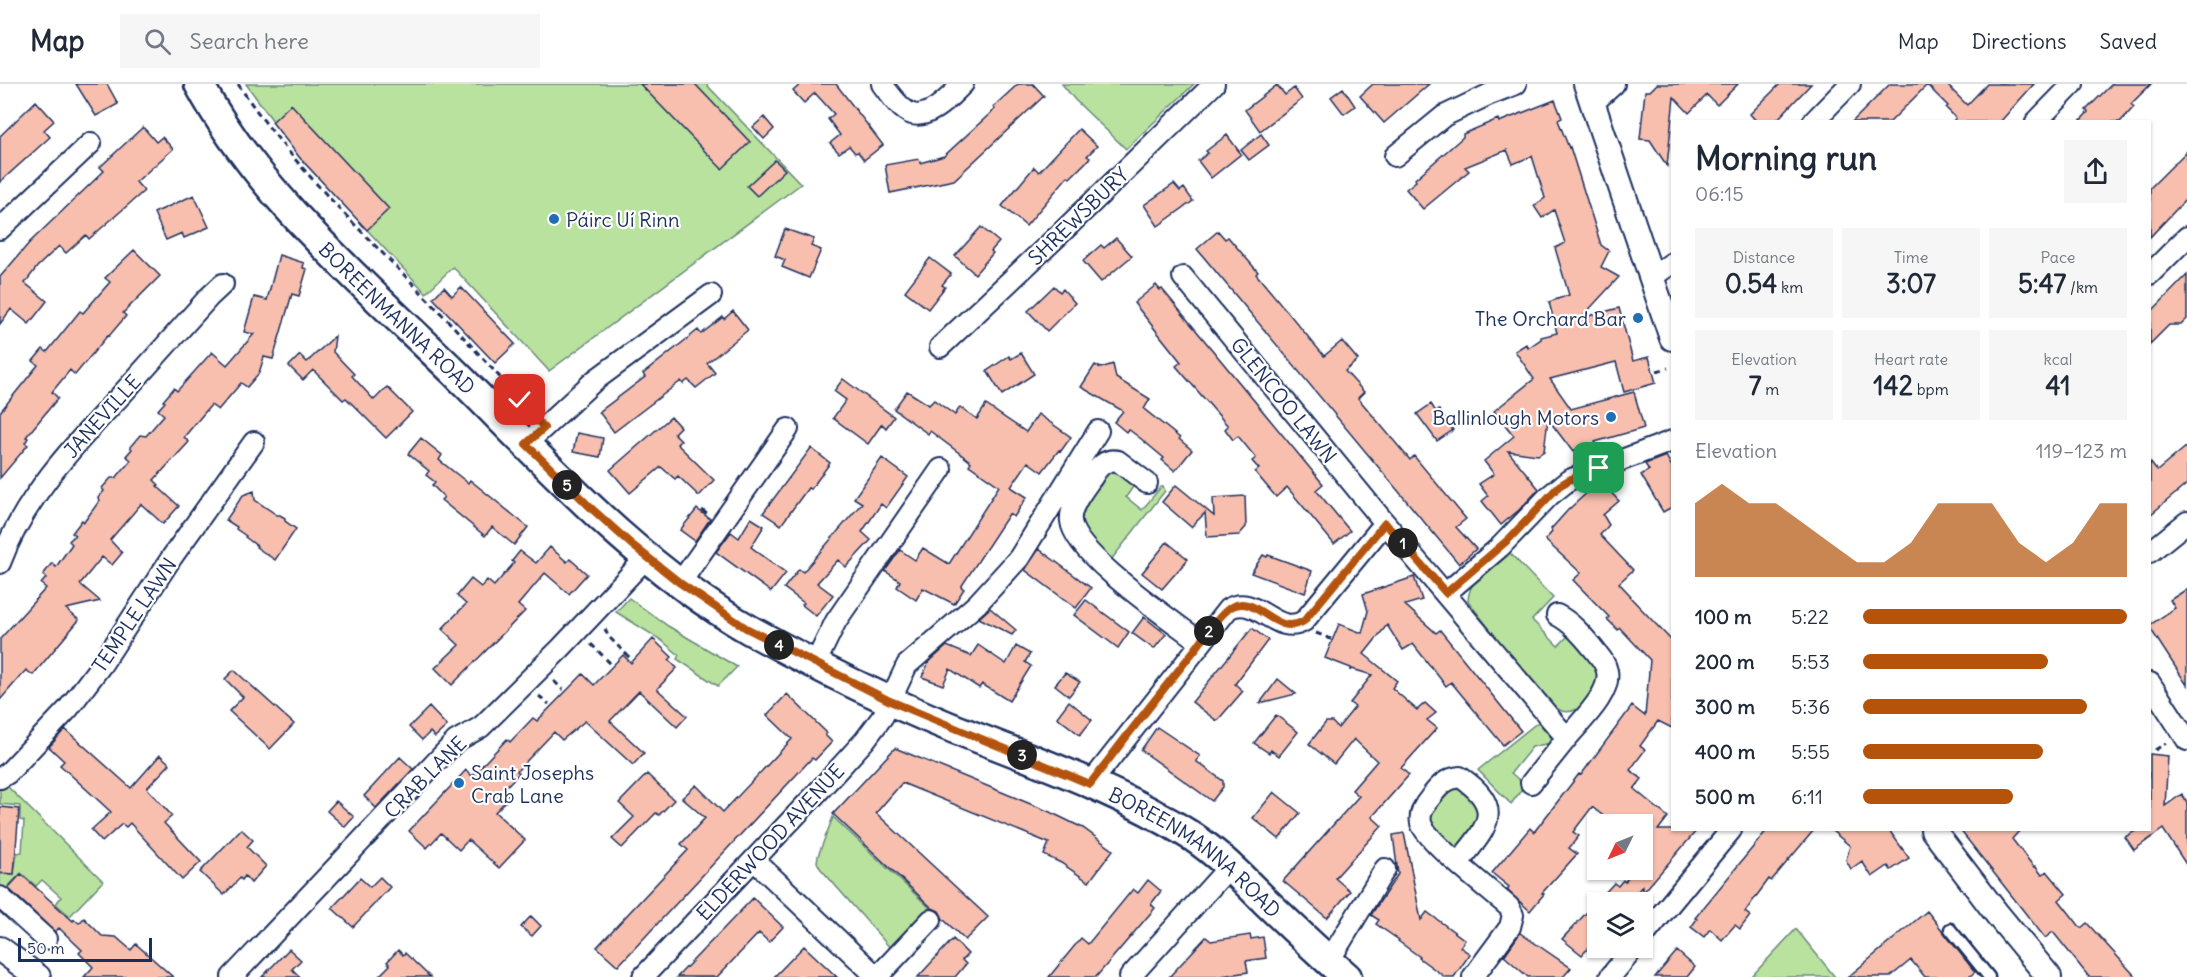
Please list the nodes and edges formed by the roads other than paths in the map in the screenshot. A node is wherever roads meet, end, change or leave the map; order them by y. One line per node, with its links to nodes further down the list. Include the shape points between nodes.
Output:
1 (199, 84): 26 (main road, BOREENMANNA ROAD, via 288,207)
2 (882, 84): 3 (street, via 911,114 926,113)
3 (963, 84)
4 (1214, 84): 23 (street, SHREWSBURY)
5 (1516, 84): 13 (street, via 1444,116)
6 (1614, 84): 9 (street)
7 (1850, 84): 10 (street)
8 (2073, 84): 11 (street)
9 (1590, 94): 19 (street)
10 (1815, 120)
11 (2038, 120)
12 (91, 143): 14 (street)
13 (1395, 156)
14 (0, 229)
15 (2187, 237): 17 (street)
16 (1671, 264): 19 (street)
17 (2151, 273)
18 (1183, 277): 32 (street, GLENCOO LAWN)
19 (1652, 277): 22 (street)
20 (223, 284): 35 (street, JANEVILLE, via 88,429 49,477 18,524)
21 (711, 295): 26 (street, via 594,381)
22 (1671, 335)
23 (939, 347)
24 (788, 429): 36 (street)
25 (1098, 431): 42 (street, ELDERWOOD AVENUE, via 1019,558 976,604 907,665)
26 (535, 436): 34 (main road, BOREENMANNA ROAD, via 591,508)
27 (1671, 441): 37 (street, via 1569,480)
28 (254, 442): 45 (street, TEMPLE LAWN, via 82,691 8,773)
29 (941, 468): 40 (street, via 836,621)
30 (1148, 483): 39 (street, via 1118,461 1103,463 1075,505 1071,524 1085,547 1107,570)
31 (2187, 522): 33 (street)
32 (1385, 523): 37 (street, GLENCOO LAWN); 39 (street, via 1297,626 1288,626 1254,608 1235,604)
33 (2151, 551)
34 (647, 557): 36 (main road, BOREENMANNA ROAD); 64 (street, CRAB LANE, via 481,727 456,741)
35 (0, 563)
36 (680, 583): 40 (main road, BOREENMANNA ROAD, via 746,628)
37 (1446, 593): 43 (street, GLENCOO LAWN)
38 (1557, 615): 43 (street, via 1587,642 1607,672 1606,688)
39 (1200, 642): 47 (street)
40 (815, 664): 42 (main road, BOREENMANNA ROAD)
41 (2151, 688): 44 (street)
42 (890, 701): 47 (main road, BOREENMANNA ROAD); 50 (street, ELDERWOOD AVENUE, via 865,740)
43 (1567, 738): 46 (street)
44 (2180, 739)
45 (0, 777)
46 (1531, 783)
47 (1090, 784): 52 (main road, BOREENMANNA ROAD, via 1189,835)
48 (1730, 831): 56 (street)
49 (1934, 831): 70 (street)
50 (754, 860): 62 (street); 65 (street, ELDERWOOD AVENUE)
51 (1458, 863): 67 (street, via 1509,907 1513,915 1510,927)
52 (1230, 866): 61 (main road, BOREENMANNA ROAD); 66 (street)
53 (1385, 868): 61 (street)
54 (0, 897): 58 (street)
55 (931, 920): 62 (street)
56 (1653, 925)
57 (1950, 929): 69 (lane)
58 (46, 939)
59 (0, 949): 63 (street)
60 (1626, 958): 68 (street)
61 (1338, 969)
62 (877, 976)
63 (38, 977)
64 (232, 977)
65 (643, 977)
66 (1130, 977)
67 (1473, 977)
68 (1610, 977)
69 (1989, 977)
70 (2049, 977)

